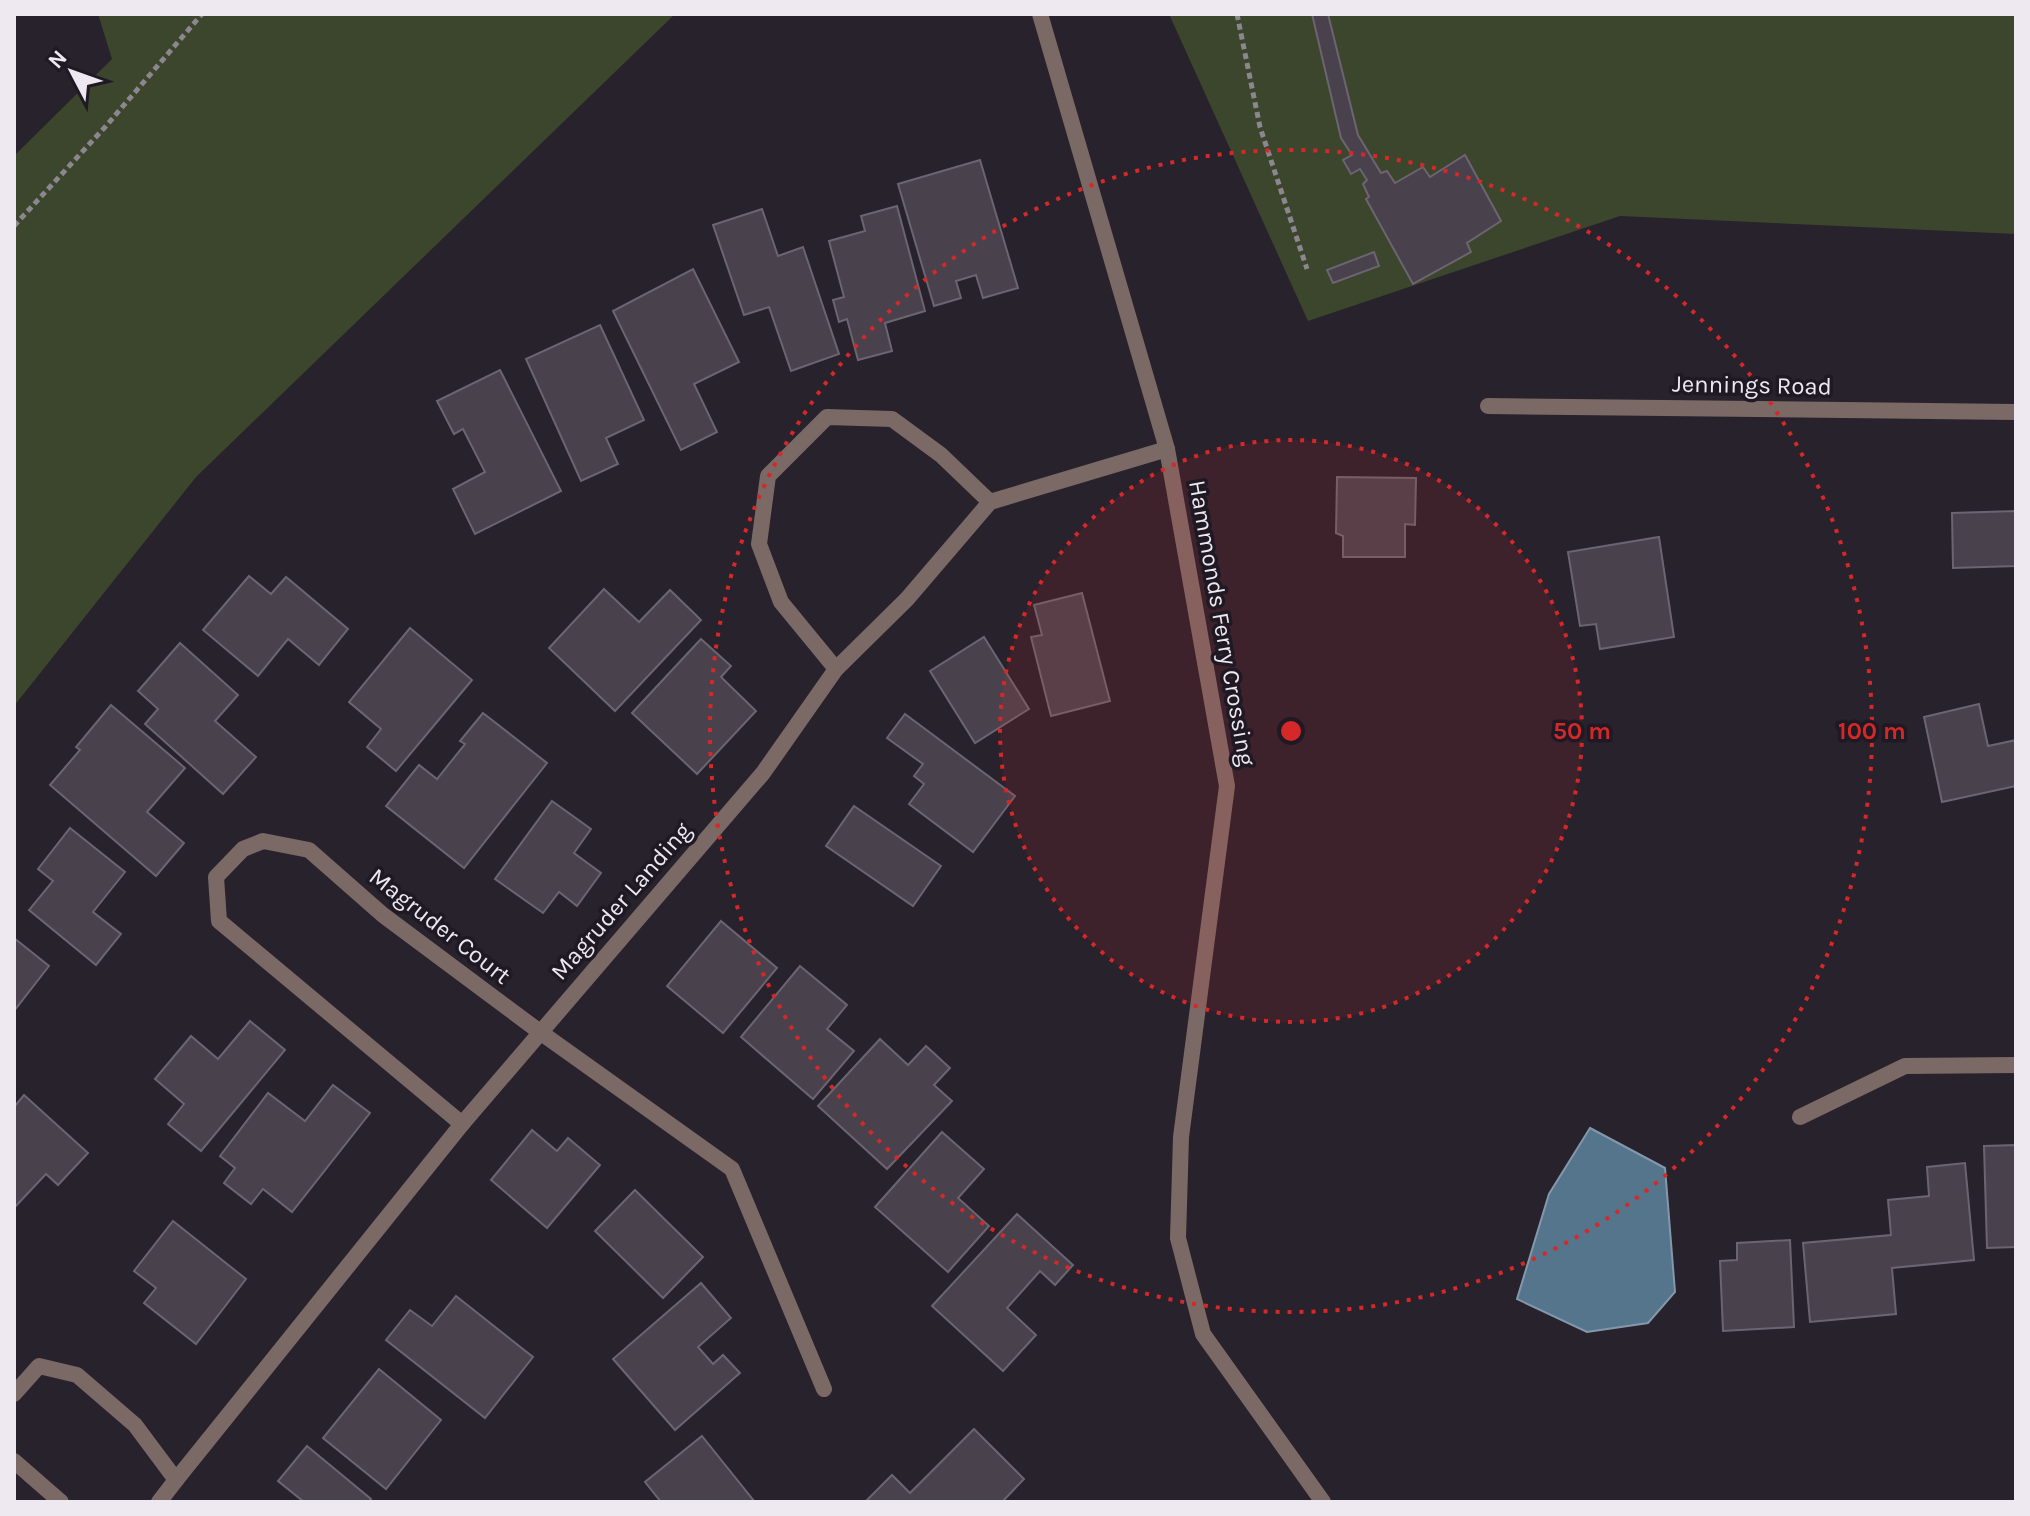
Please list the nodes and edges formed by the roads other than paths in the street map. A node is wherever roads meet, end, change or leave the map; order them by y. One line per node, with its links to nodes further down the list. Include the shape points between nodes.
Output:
1 (1040, 14): 4 (street, Hammonds Ferry Crossing)
2 (1488, 406): 3 (street, Jennings Road)
3 (2016, 412)
4 (1167, 449): 5 (street); 17 (street, Hammonds Ferry Crossing, via 1227,786 1181,1137 1178,1238 1203,1334)
5 (990, 502): 6 (street, Magruder Landing, via 907,599); 6 (street, via 941,455 892,419 827,417 768,476 759,544 781,602)
6 (836, 669): 7 (street, Magruder Landing, via 763,773)
7 (540, 1032): 10 (street, Magruder Landing); 10 (street, Magruder Court, via 383,915 309,850 263,841 243,849 216,877 219,921); 11 (street, Magruder Court, via 732,1169)
8 (2016, 1065): 9 (street, via 1905,1066)
9 (1800, 1117)
10 (462, 1124): 14 (street, Magruder Landing)
11 (824, 1389)
12 (14, 1394): 14 (street, via 39,1366 77,1375 135,1425)
13 (14, 1461): 15 (street)
14 (176, 1480): 16 (street, Magruder Landing)
15 (61, 1502)
16 (159, 1502)
17 (1323, 1502)

